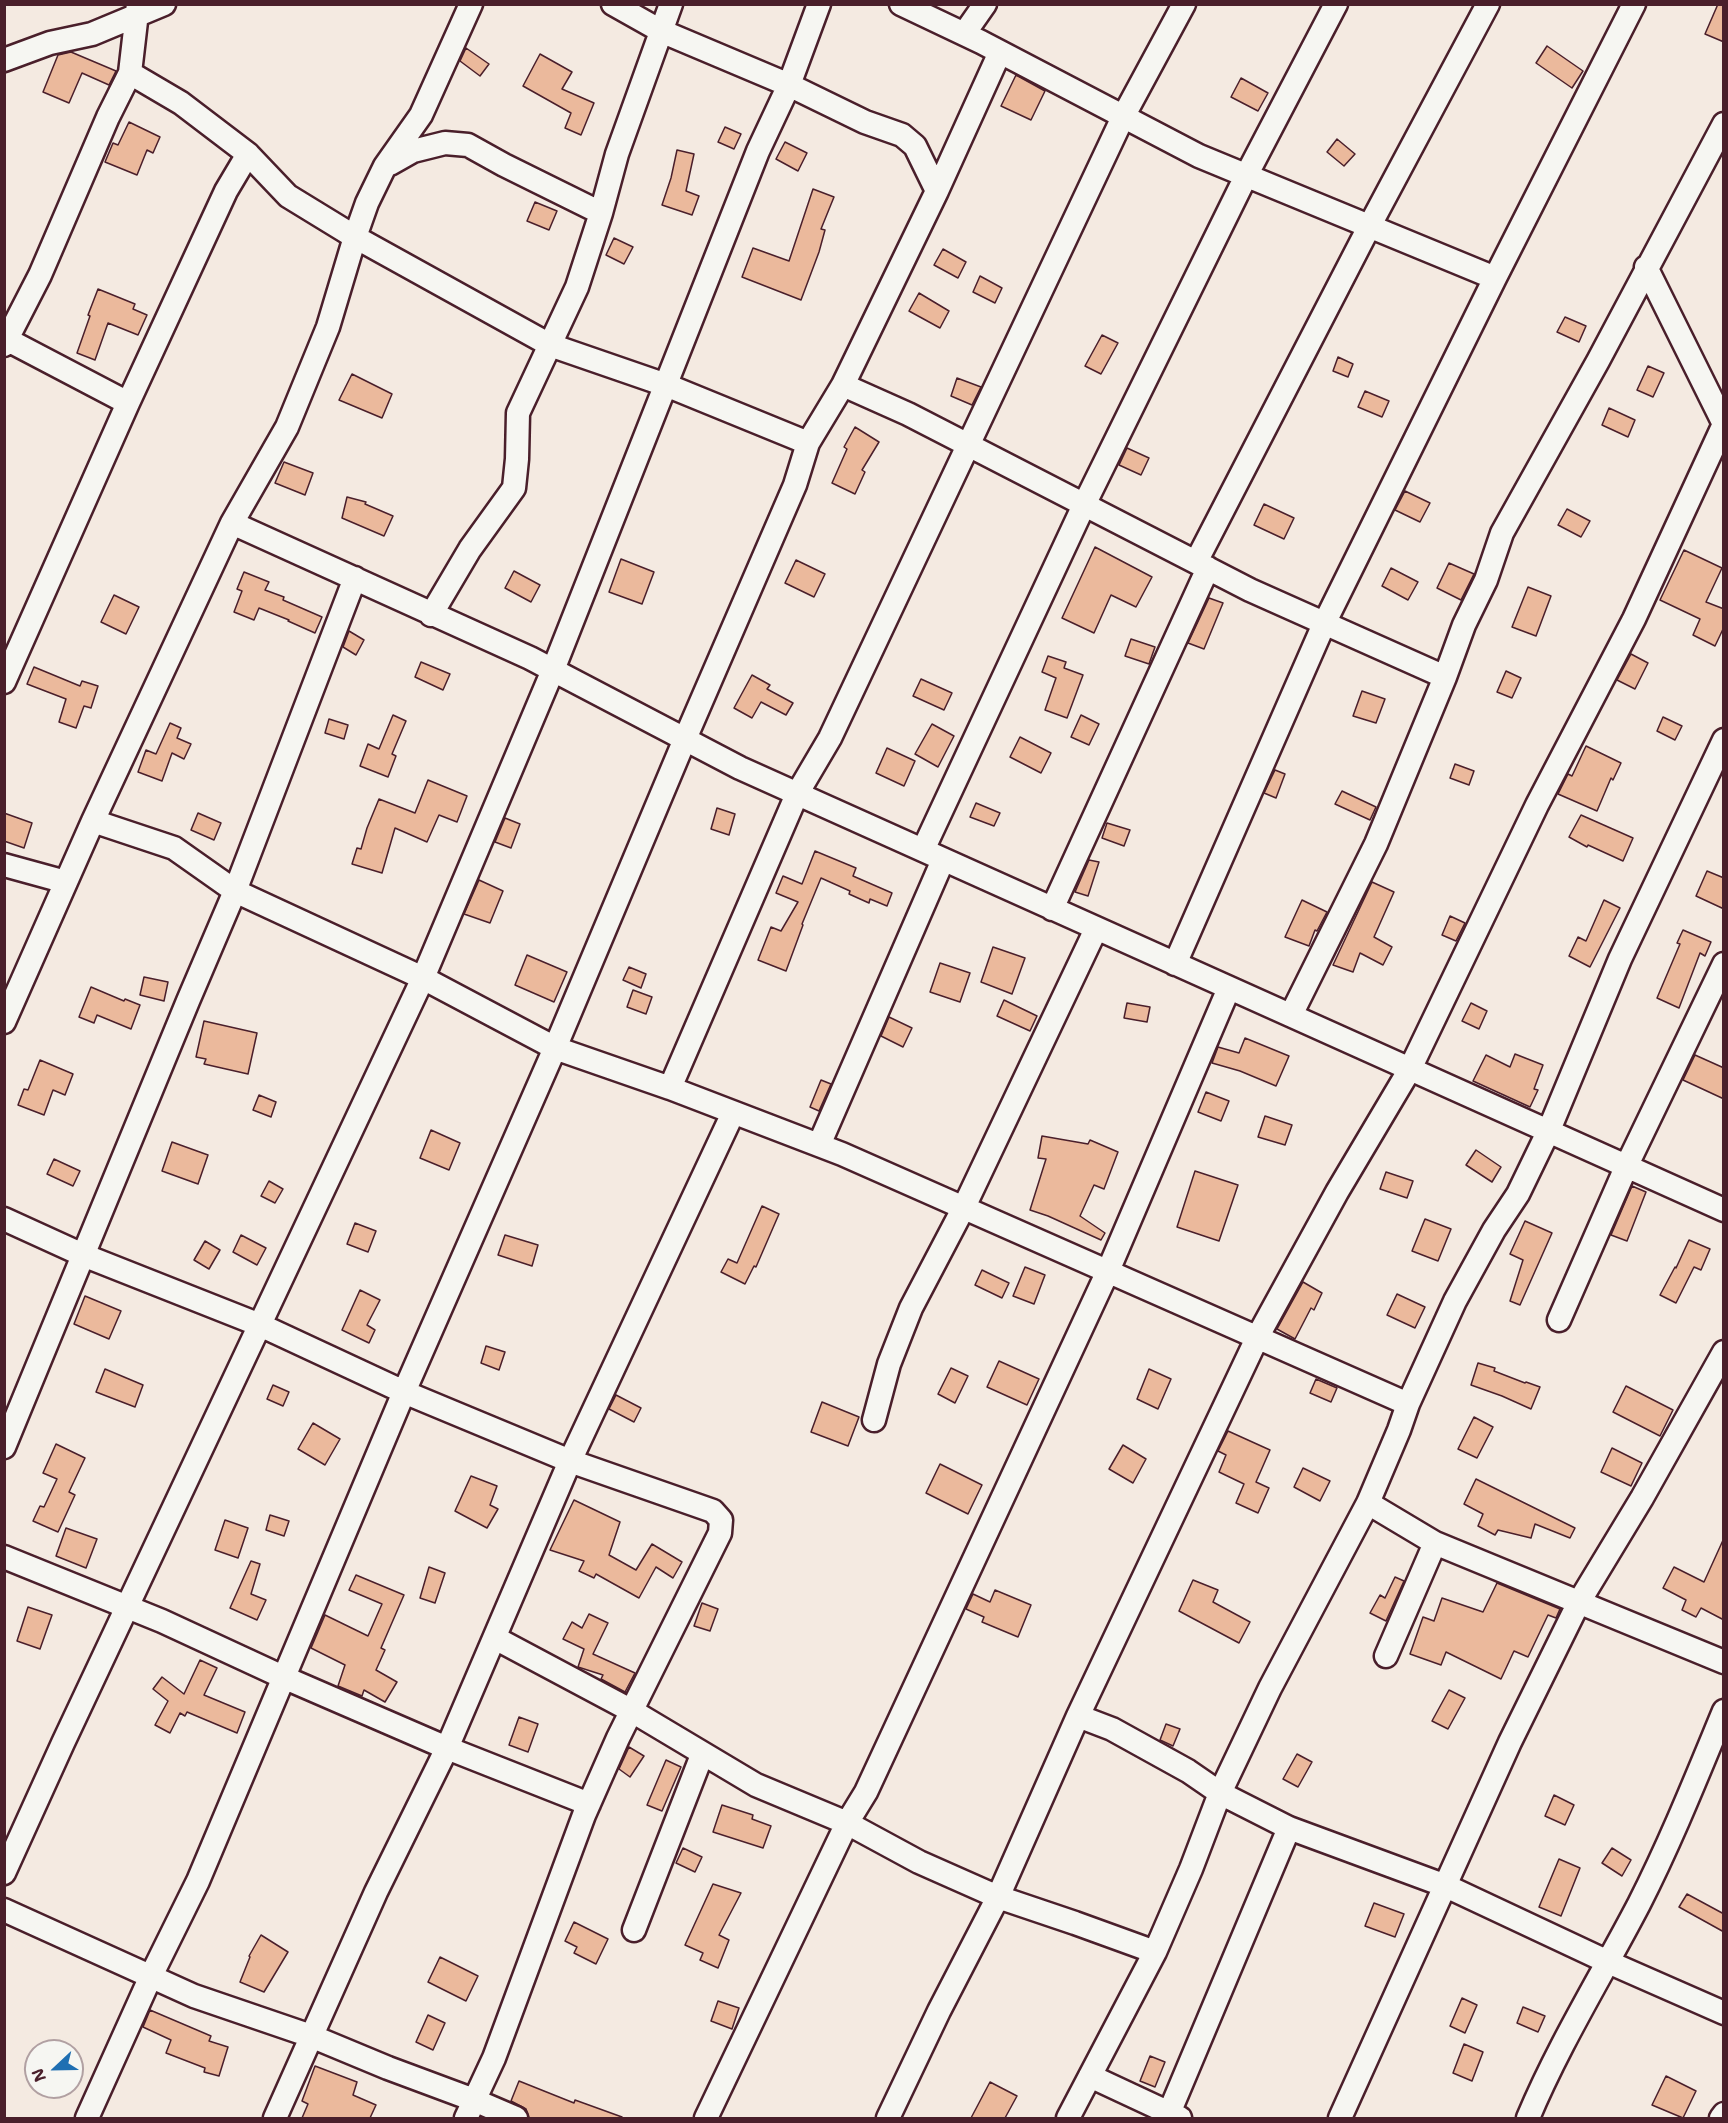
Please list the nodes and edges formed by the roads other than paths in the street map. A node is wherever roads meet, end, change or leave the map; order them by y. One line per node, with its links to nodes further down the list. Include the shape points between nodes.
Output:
1 (164, 4): 12 (street)
2 (471, 4): 22 (street, via 422,114)
3 (613, 4): 13 (street)
4 (671, 4): 13 (street)
5 (819, 4): 18 (street)
6 (901, 4): 14 (street)
7 (985, 4): 14 (street)
8 (1185, 4): 19 (street)
9 (1336, 4): 23 (street)
10 (1488, 4): 26 (street)
11 (1634, 4): 29 (street)
12 (138, 10): 16 (street, via 92,34 50,42); 17 (street)
13 (661, 31): 18 (street); 25 (street, via 616,154)
14 (964, 34): 15 (street)
15 (1000, 52): 19 (street); 24 (street)
16 (4, 60)
17 (130, 74): 21 (street, via 181,103); 30 (street, via 40,275)
18 (789, 85): 24 (street, via 865,122 902,135 915,146); 32 (street, via 758,151)
19 (1123, 117): 23 (street); 37 (street)
20 (1724, 124): 28 (street)
21 (248, 154): 27 (street, via 288,196); 34 (street, via 226,191)
22 (385, 166): 25 (street, via 413,151 445,143 468,145); 27 (street)
23 (1246, 176): 26 (street); 38 (street)
24 (937, 191): 33 (street)
25 (602, 213): 31 (street, via 577,287)
26 (1370, 226): 29 (street); 40 (street)
27 (355, 237): 31 (street); 39 (street, via 328,327 287,427)
28 (1646, 267): 35 (street); 45 (street, via 1502,533)
29 (1495, 278): 43 (street)
30 (6, 341): 34 (street)
31 (550, 345): 32 (street); 42 (street, via 518,413 514,488 470,549)
32 (666, 385): 36 (street); 44 (street)
33 (843, 386): 36 (street); 37 (street)
34 (128, 403): 46 (street)
35 (1724, 424): 64 (street, via 1634,619 1537,805)
36 (808, 444): 47 (street, via 795,485)
37 (969, 446): 38 (street); 49 (street, via 830,738)
38 (1084, 504): 40 (street); 51 (street)
39 (232, 523): 41 (street); 50 (street)
40 (1202, 565): 43 (street); 55 (street)
41 (355, 579): 42 (street); 54 (street)
42 (431, 615): 44 (street)
43 (1324, 624): 45 (street); 57 (street)
44 (553, 670): 47 (street); 59 (street)
45 (1445, 677): 61 (street, via 1376,844)
46 (4, 682)
47 (684, 739): 49 (street); 63 (street)
48 (1724, 740): 67 (street, via 1620,959)
49 (797, 794): 51 (street); 65 (street)
50 (93, 821): 53 (street); 54 (street, via 174,848)
51 (933, 855): 55 (street); 68 (street)
52 (4, 866): 53 (street)
53 (66, 882): 62 (street)
54 (235, 891): 59 (street); 73 (street)
55 (1052, 909): 56 (street)
56 (1096, 929): 57 (street); 70 (street)
57 (1175, 964): 60 (street)
58 (1724, 964): 69 (street)
59 (423, 978): 63 (street); 76 (street)
60 (1229, 988): 61 (street); 74 (street)
61 (1291, 1015): 64 (street)
62 (4, 1022)
63 (555, 1048): 65 (street); 79 (street)
64 (1410, 1069): 67 (street); 77 (street)
65 (670, 1088): 66 (street)
66 (733, 1113): 68 (street); 83 (street)
67 (1549, 1130): 69 (street); 80 (street, via 1518,1194 1455,1301)
68 (819, 1145): 70 (street)
69 (1627, 1165): 71 (street); 75 (street)
70 (964, 1208): 74 (street); 81 (street, via 911,1308 889,1364)
71 (1724, 1210)
72 (4, 1219): 73 (street)
73 (83, 1255): 76 (street); 82 (street)
74 (1108, 1271): 77 (street); 100 (street, via 866,1792)
75 (1559, 1320)
76 (260, 1325): 79 (street); 88 (street)
77 (1258, 1336): 80 (street); 95 (street)
78 (1724, 1352): 87 (street)
79 (404, 1392): 83 (street); 92 (street)
80 (1408, 1404): 84 (street)
81 (874, 1420)
82 (4, 1447)
83 (570, 1461): 89 (street); 93 (street, via 713,1511 721,1520 720,1533)
84 (1368, 1503): 85 (street); 98 (street, via 1270,1688)
85 (1435, 1543): 87 (street); 90 (street)
86 (4, 1557): 88 (street)
87 (1579, 1602): 91 (street); 103 (street, via 1510,1742)
88 (128, 1607): 92 (street); 102 (street)
89 (495, 1638): 93 (street); 96 (street)
90 (1386, 1656)
91 (1724, 1662)
92 (283, 1677): 96 (street); 109 (street, via 198,1881)
93 (632, 1712): 97 (street); 99 (street)
94 (1724, 1712): 108 (street, via 1679,1820)
95 (1078, 1716): 98 (street, via 1123,1734); 104 (street)
96 (447, 1748): 99 (street); 111 (street)
97 (702, 1755): 100 (street, via 756,1785); 106 (street)
98 (1220, 1793): 101 (street); 107 (street)
99 (589, 1804): 113 (street, via 494,2058)
100 (846, 1823): 104 (street); 119 (street)
101 (1289, 1828): 103 (street); 115 (street)
102 (4, 1873)
103 (1446, 1886): 108 (street); 122 (street)
104 (998, 1898): 107 (street); 120 (street)
105 (4, 1910): 109 (street)
106 (634, 1930)
107 (1155, 1952): 112 (street)
108 (1608, 1962): 110 (street); 123 (street)
109 (151, 1976): 111 (street, via 194,1996); 116 (street)
110 (1724, 2013)
111 (311, 2036): 113 (street, via 388,2068); 117 (street)
112 (1090, 2076): 115 (street); 121 (street)
113 (470, 2109): 118 (street)
114 (1724, 2114): 124 (street)
115 (1172, 2117)
116 (87, 2118)
117 (275, 2118)
118 (516, 2118)
119 (706, 2118)
120 (888, 2118)
121 (1068, 2118)
122 (1340, 2118)
123 (1528, 2118)
124 (1721, 2118)

